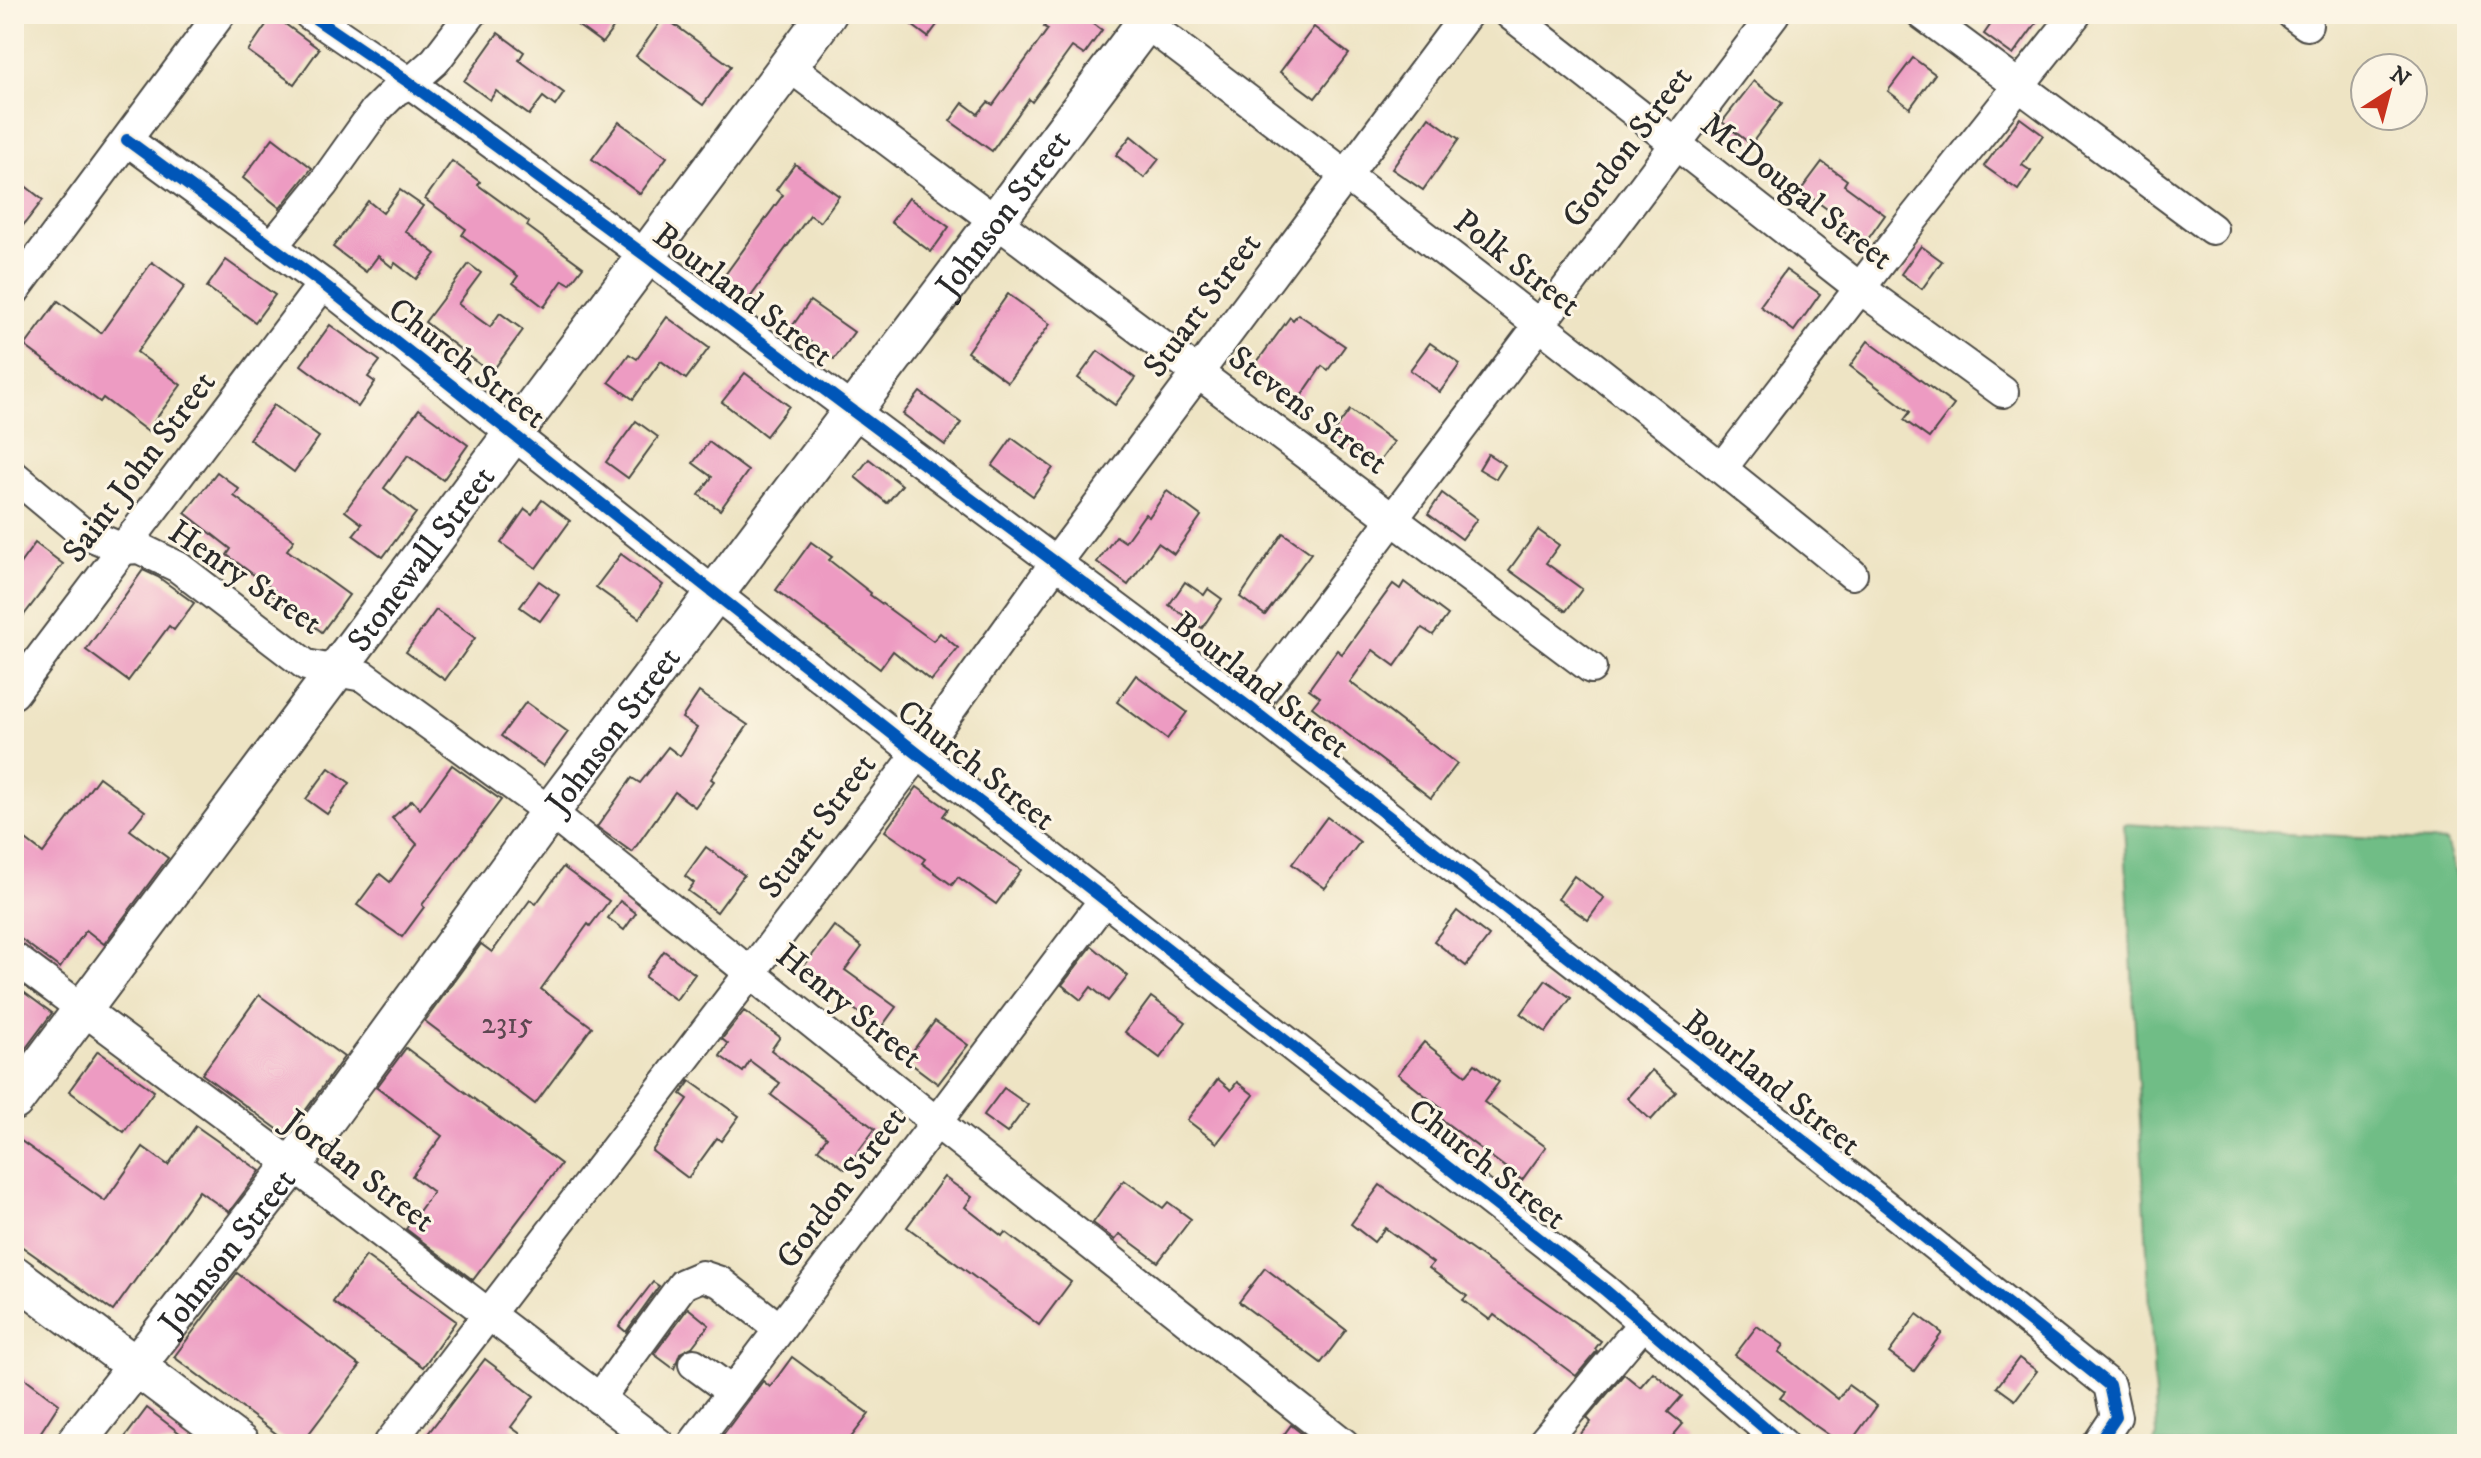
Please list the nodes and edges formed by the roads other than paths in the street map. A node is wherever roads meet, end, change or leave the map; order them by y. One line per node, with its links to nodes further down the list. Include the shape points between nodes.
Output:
1 (220, 14): 14 (street)
2 (309, 14): 12 (street, Bourland Street)
3 (471, 14): 12 (street, via 435,61)
4 (827, 14): 11 (main road, Stonewall Street)
5 (1467, 14): 16 (street, Stuart Street)
6 (1510, 14): 15 (street, McDougal Street)
7 (1774, 14): 15 (street, Gordon Street)
8 (1922, 14): 13 (street)
9 (2076, 14): 13 (street)
10 (1144, 17): 16 (street, Polk Street); 17 (main road, Johnson Street)
11 (789, 66): 17 (street, Stevens Street); 20 (main road, Stonewall Street)
12 (410, 83): 19 (street, via 375,111); 20 (street, Bourland Street)
13 (2019, 85): 18 (street); 22 (street)
14 (127, 140): 19 (street, Church Street); 23 (street)
15 (1677, 142): 22 (street, McDougal Street); 24 (street, Gordon Street)
16 (1346, 175): 24 (street, Polk Street); 25 (street, Stuart Street)
17 (996, 221): 25 (street, Stevens Street); 27 (main road, Johnson Street)
18 (2212, 229)
19 (273, 245): 21 (street, Church Street)
20 (646, 256): 27 (street, Bourland Street); 28 (main road, Stonewall Street)
21 (323, 284): 28 (street, Church Street); 32 (street, Saint John Street)
22 (1861, 289): 26 (street, McDougal Street); 29 (street)
23 (14, 291)
24 (1538, 326): 29 (street, Polk Street); 31 (street, Gordon Street)
25 (1197, 373): 31 (street, Stevens Street); 33 (street, Stuart Street)
26 (2003, 392)
27 (852, 410): 33 (street, Bourland Street); 35 (main road, Johnson Street)
28 (514, 434): 35 (street, Church Street); 37 (main road, Stonewall Street)
29 (1722, 468): 34 (street, Polk Street)
30 (14, 476): 32 (street, Henry Street, via 80,531)
31 (1392, 519): 36 (street, Stevens Street); 39 (street, Gordon Street)
32 (123, 549): 37 (street, Henry Street, via 139,548 178,567 306,665); 38 (street, Saint John Street)
33 (1056, 562): 39 (street, Bourland Street); 40 (street, Stuart Street)
34 (1852, 574)
35 (715, 592): 40 (street, Church Street); 41 (main road, Johnson Street)
36 (1591, 668)
37 (335, 671): 41 (street, Henry Street, via 363,676); 45 (main road, Stonewall Street)
38 (14, 693)
39 (1250, 708): 65 (street, Bourland Street, via 2109,1385 2116,1417)
40 (918, 754): 42 (street, Church Street); 44 (street, Stuart Street)
41 (550, 812): 44 (street, Henry Street); 48 (main road, Johnson Street)
42 (1105, 899): 47 (street, Gordon Street); 51 (street, Church Street, via 1605,1290)
43 (14, 958): 45 (street, Jordan Street)
44 (750, 974): 47 (street, Henry Street); 50 (street, Stuart Street)
45 (83, 1009): 46 (main road, Stonewall Street); 48 (street, Jordan Street)
46 (14, 1101)
47 (936, 1122): 52 (street, Gordon Street); 62 (street, Henry Street)
48 (293, 1165): 50 (street, Jordan Street); 54 (main road, Johnson Street)
49 (14, 1275): 54 (main road)
50 (488, 1315): 56 (street, Jordan Street); 59 (street, Stuart Street)
51 (1642, 1325): 63 (street); 64 (street, Church Street)
52 (780, 1329): 55 (street, Gordon Street); 56 (street, via 720,1282 702,1276 683,1284)
53 (694, 1364): 55 (street)
54 (136, 1366): 57 (main road, Johnson Street); 58 (main road)
55 (732, 1392): 61 (street, Gordon Street)
56 (599, 1399): 60 (street, Jordan Street)
57 (75, 1444)
58 (240, 1444)
59 (389, 1444)
60 (659, 1444)
61 (693, 1444)
62 (1344, 1444)
63 (1542, 1444)
64 (1783, 1444)
65 (2098, 1444)

